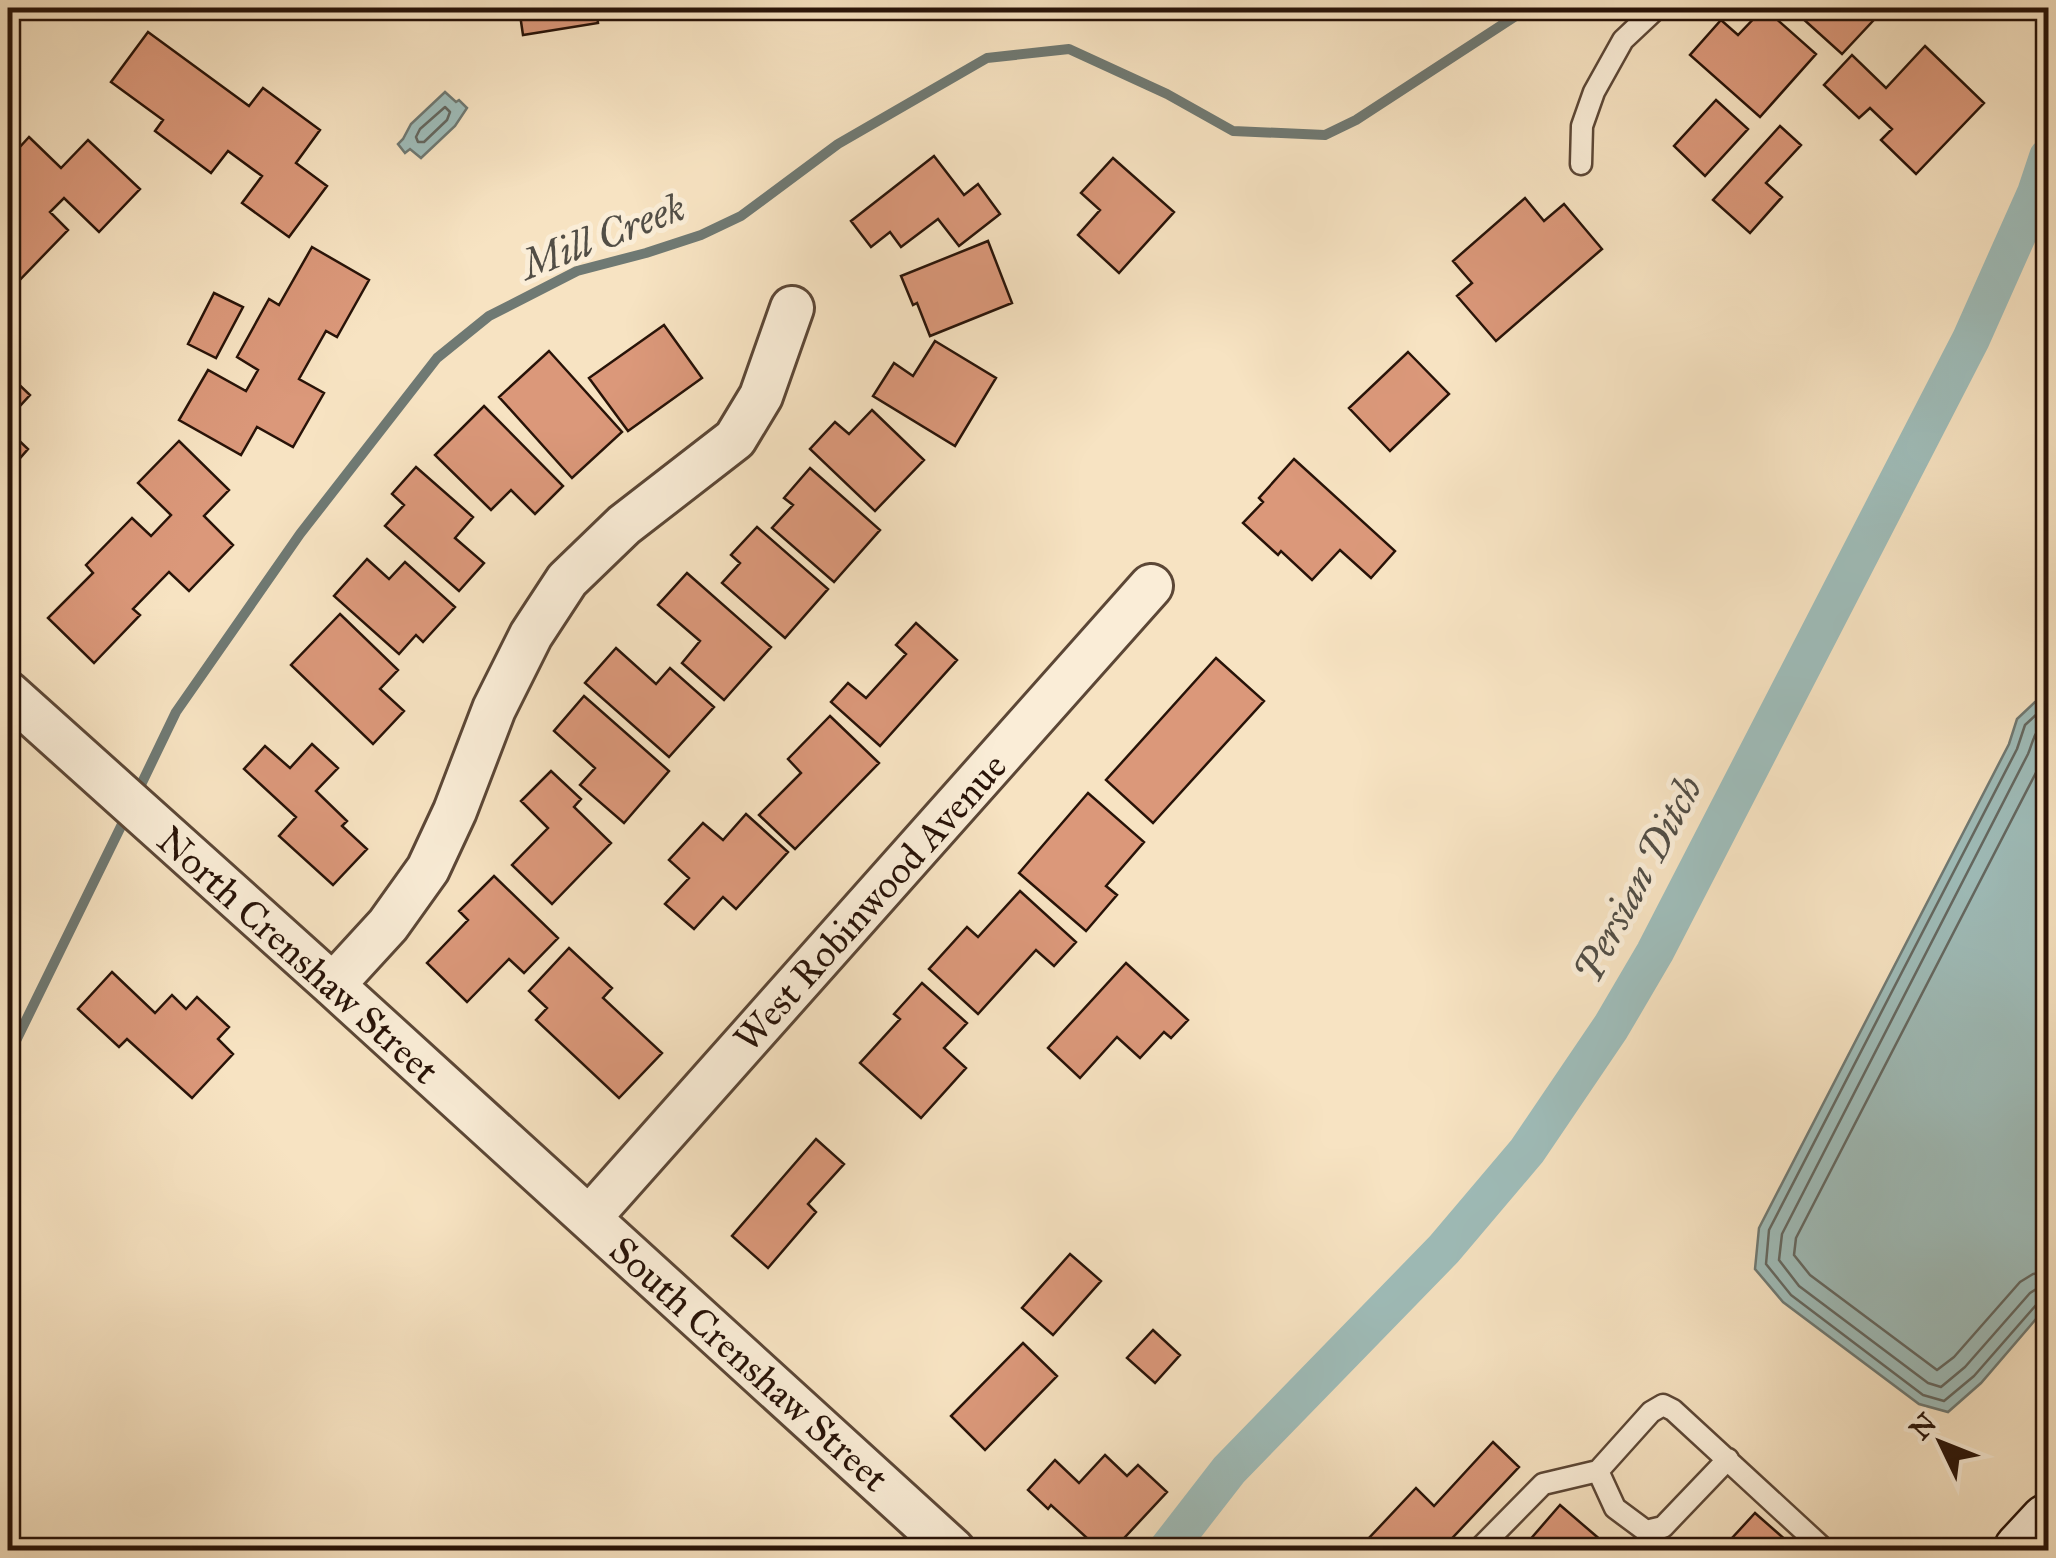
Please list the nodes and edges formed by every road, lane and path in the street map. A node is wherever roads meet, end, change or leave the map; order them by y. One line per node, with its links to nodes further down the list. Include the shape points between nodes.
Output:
1 (1657, 8): 2 (lane, via 1623,40 1594,92 1582,126)
2 (1581, 164)
3 (792, 308): 6 (street, via 761,396 735,438 567,580 494,708 428,869 388,926)
4 (1151, 586): 7 (street, West Robinwood Avenue)
5 (8, 692): 6 (street, North Crenshaw Street)
6 (332, 985): 7 (street, North Crenshaw Street)
7 (589, 1218): 11 (street, South Crenshaw Street)
8 (1728, 1459): 9 (lane, via 1663,1405); 9 (lane, via 1663,1527 1646,1531 1615,1508); 13 (lane)
9 (1598, 1471): 12 (lane, via 1542,1484)
10 (2048, 1522): 14 (main road)
11 (953, 1550)
12 (1478, 1550)
13 (1825, 1550)
14 (2022, 1550)

